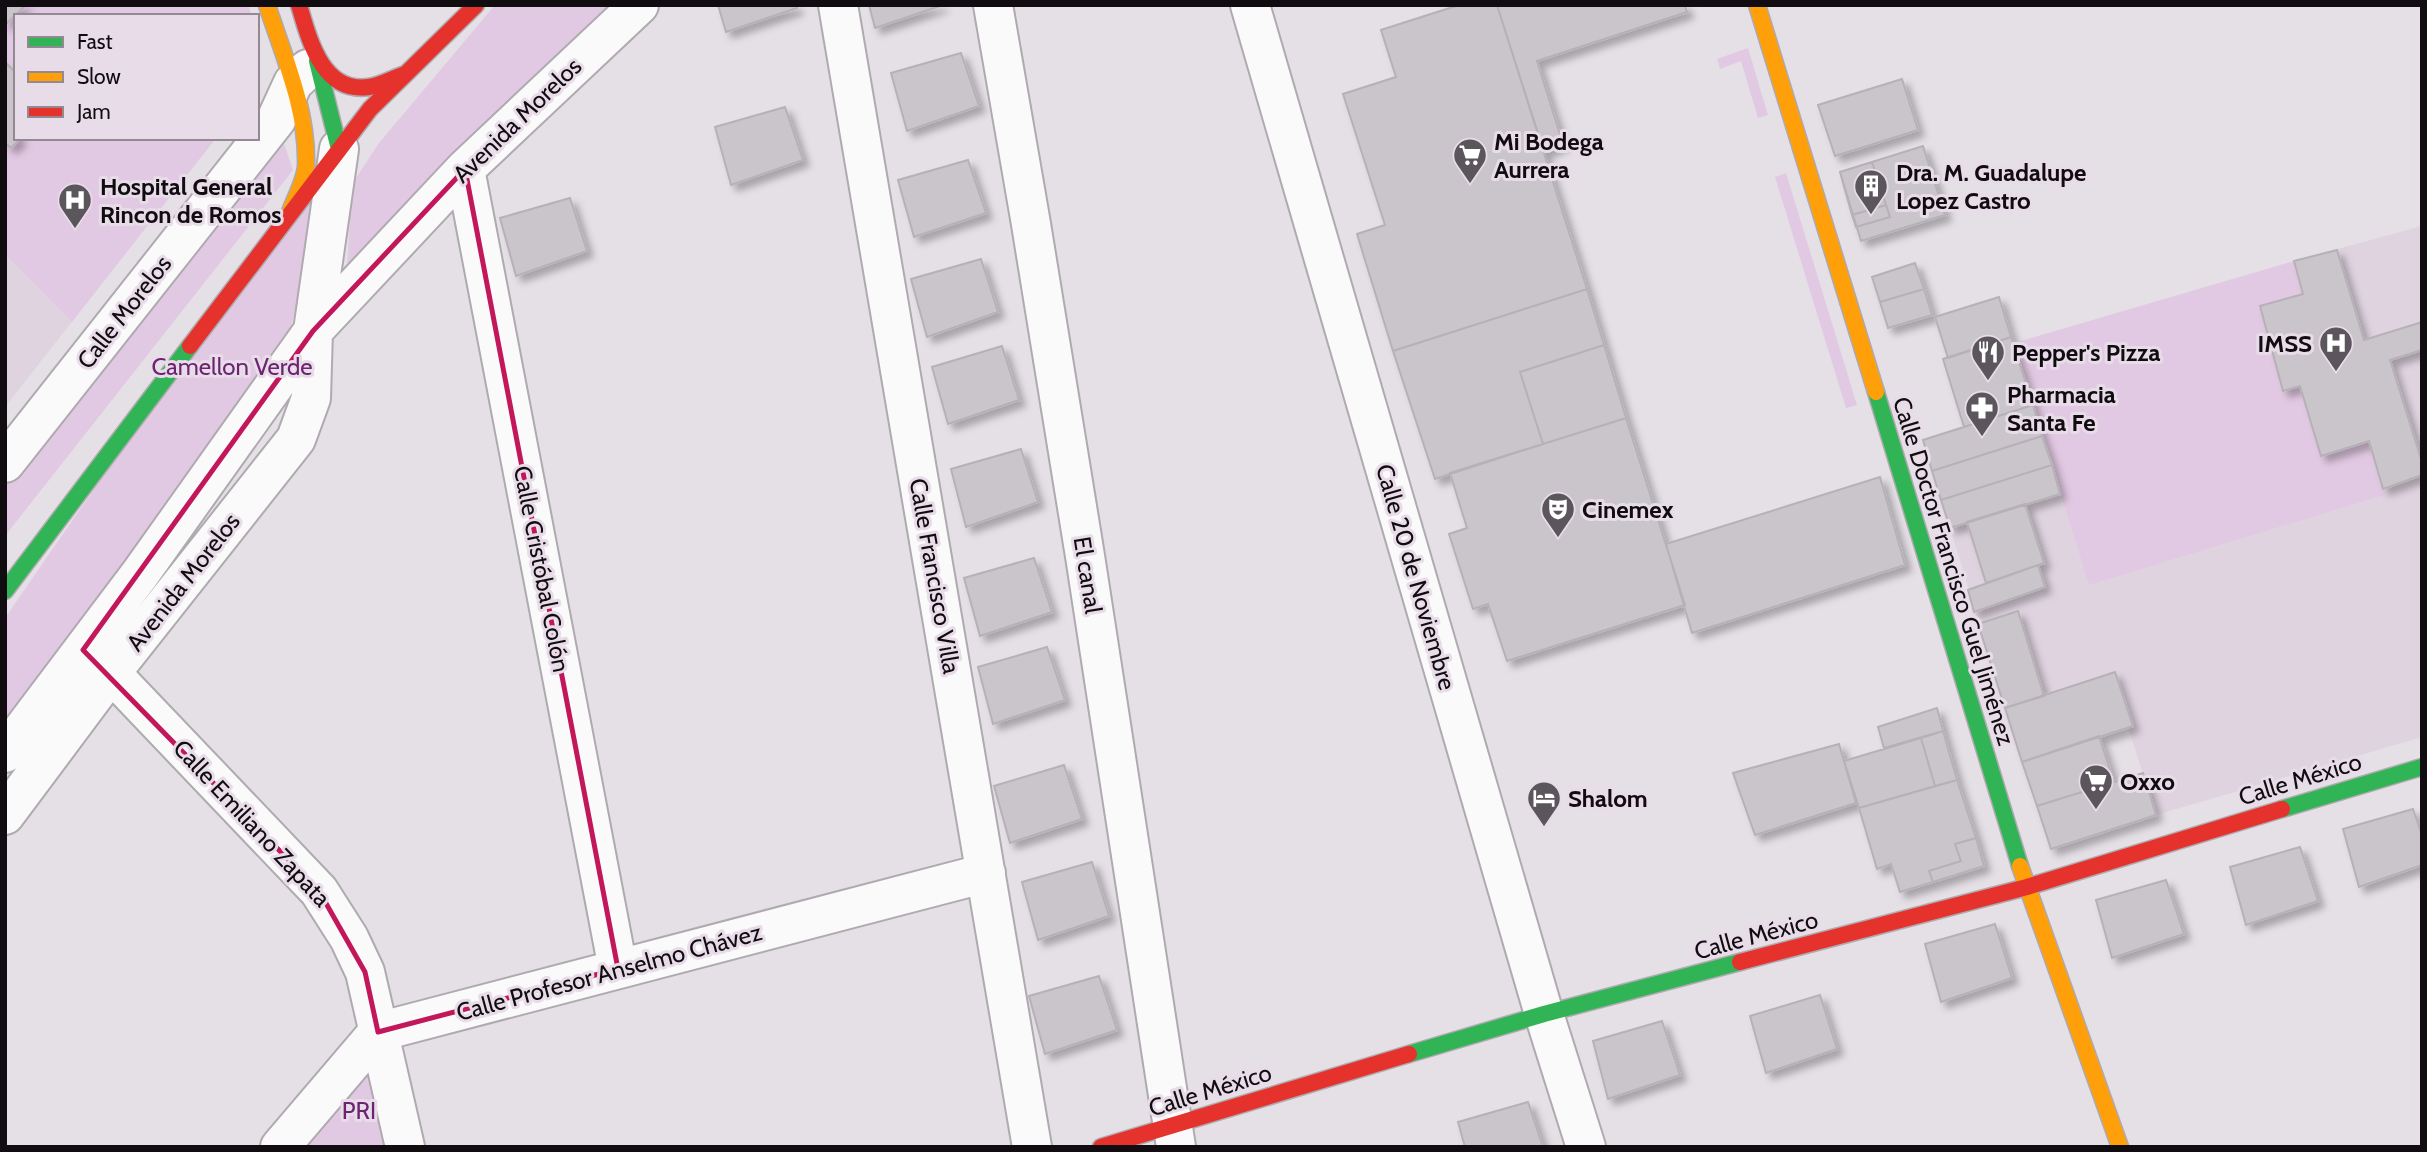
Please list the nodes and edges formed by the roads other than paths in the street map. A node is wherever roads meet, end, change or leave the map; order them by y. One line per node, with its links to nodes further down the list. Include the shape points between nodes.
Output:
1 (267, 5): 9 (main road)
2 (299, 5): 9 (main road)
3 (476, 5): 10 (main road, Avenida Morelos)
4 (639, 5): 12 (street, Avenida Morelos)
5 (838, 5): 22 (street, Calle Francisco Villa)
6 (993, 5): 27 (street, El canal, via 1085,556)
7 (1250, 5): 25 (street, Calle 20 de Noviembre)
8 (1757, 5): 23 (main road, Calle Doctor Francisco Guel Jiménez)
9 (305, 72): 10 (main road, via 364,87); 11 (main road); 14 (main road, via 306,169); 16 (street, Calle Morelos, via 276,120)
10 (405, 74): 11 (main road, Avenida Morelos)
11 (339, 149): 13 (main road, Avenida Morelos); 15 (street, Avenida Morelos)
12 (464, 169): 15 (street, Avenida Morelos); 24 (street, Calle Cristóbal Colón)
13 (316, 179): 14 (main road, Avenida Morelos); 15 (street)
14 (289, 215): 17 (main road, Avenida Morelos)
15 (313, 331): 18 (street, Avenida Morelos, via 140,574)
16 (5, 463)
17 (5, 591)
18 (97, 662): 19 (street, Avenida Morelos); 21 (street, Avenida Morelos); 26 (street, Calle Emiliano Zapata, via 319,891 365,972)
19 (5, 753)
20 (2422, 767): 23 (main road, Calle México)
21 (5, 815)
22 (986, 873): 24 (street, Calle Profesor Anselmo Chávez); 30 (street, Calle Francisco Villa)
23 (2027, 887): 25 (main road, Calle México); 33 (main road, Calle Doctor Francisco Guel Jiménez)
24 (618, 969): 26 (street, Calle Profesor Anselmo Chávez)
25 (1544, 1014): 27 (main road, Calle México); 32 (street, Calle 20 de Noviembre)
26 (377, 1032): 28 (street); 29 (street, Calle Emiliano Zapata)
27 (1174, 1136): 31 (main road, Calle México)
28 (280, 1147)
29 (405, 1147)
30 (1032, 1147)
31 (1101, 1147)
32 (1586, 1147)
33 (2120, 1147)

